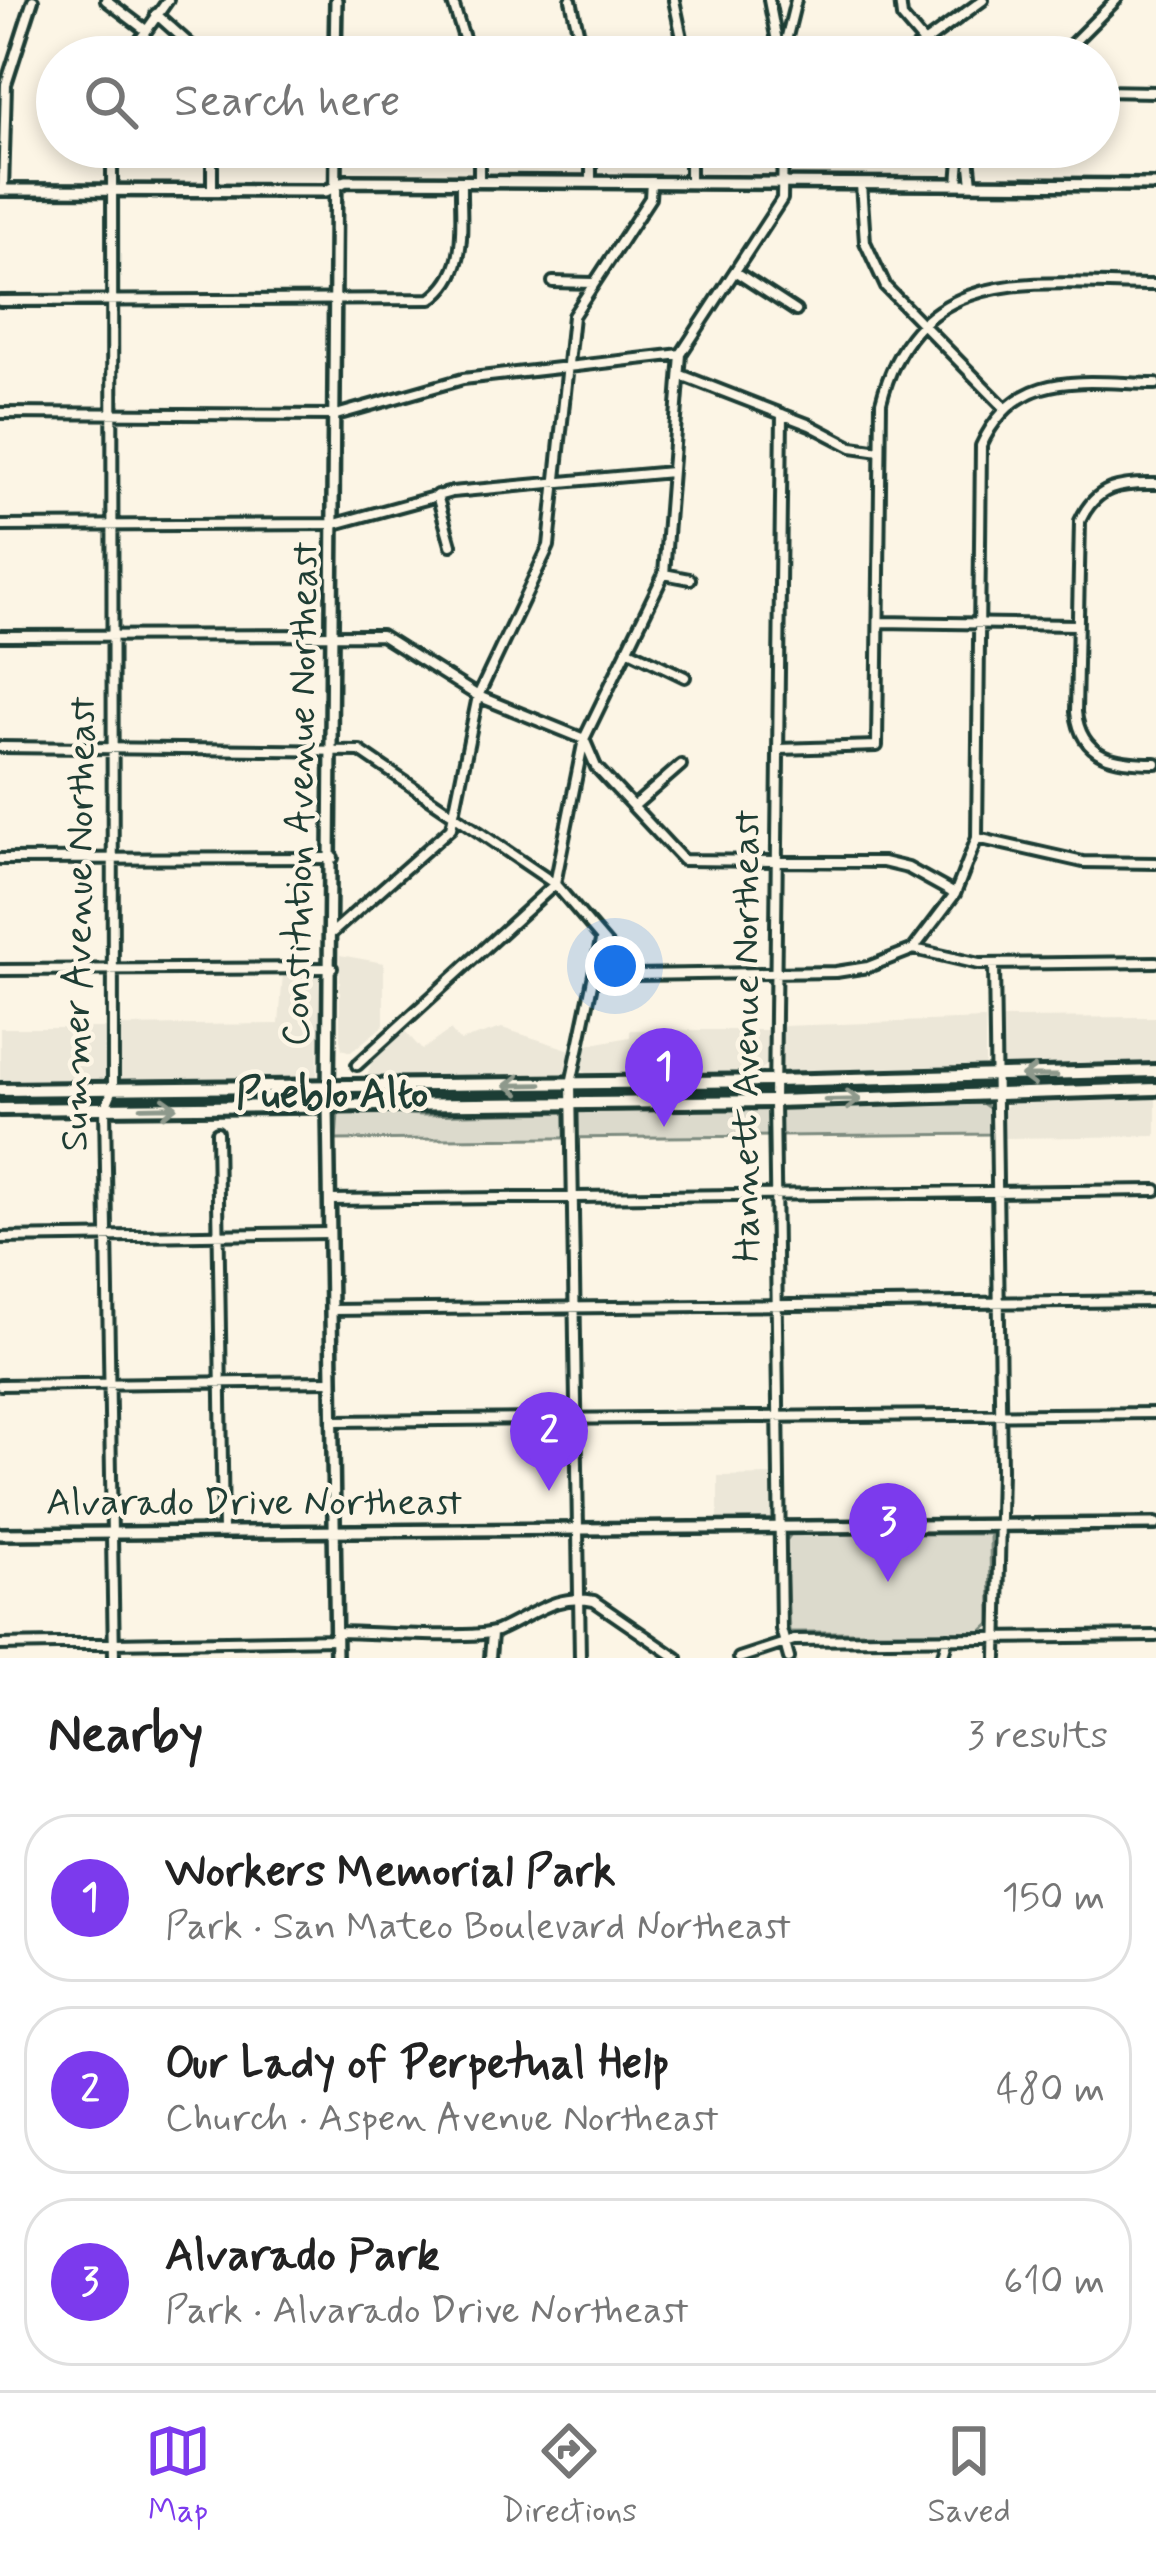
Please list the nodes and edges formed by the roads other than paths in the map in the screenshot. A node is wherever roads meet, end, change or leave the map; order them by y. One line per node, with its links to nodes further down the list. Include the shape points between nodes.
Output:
1 (33, 0): 48 (street, via 6,84)
2 (106, 0): 14 (street)
3 (168, 0): 13 (street)
4 (336, 0): 17 (street)
5 (452, 0): 18 (street)
6 (571, 0): 19 (street)
7 (674, 0): 20 (street)
8 (769, 0): 21 (street)
9 (796, 0): 22 (street)
10 (900, 0): 23 (street)
11 (983, 0): 24 (street)
12 (1116, 0): 25 (street)
13 (156, 14): 14 (street); 16 (street)
14 (143, 28): 15 (street)
15 (139, 36)
16 (181, 36)
17 (335, 36)
18 (463, 36)
19 (579, 36)
20 (682, 36)
21 (777, 36)
22 (787, 36)
23 (918, 36)
24 (936, 36)
25 (1080, 36)
26 (1120, 91): 27 (street)
27 (1156, 92)
28 (112, 168): 49 (street, Summer Avenue Northeast)
29 (212, 168): 50 (street)
30 (336, 168): 46 (street, Constitution Avenue Northeast)
31 (479, 168): 38 (street)
32 (591, 168): 39 (street)
33 (690, 168): 41 (street)
34 (783, 168): 42 (street)
35 (961, 168): 44 (street)
36 (968, 168): 45 (street)
37 (461, 182): 38 (street); 46 (street); 57 (street, via 459,264 445,289 415,302)
38 (479, 182): 39 (street)
39 (591, 182): 40 (street)
40 (651, 182): 41 (street); 53 (street, via 650,198)
41 (690, 182): 42 (street)
42 (783, 183): 43 (street); 51 (street, via 782,199)
43 (861, 184): 44 (street); 59 (street, via 870,258)
44 (958, 184): 45 (street)
45 (972, 184): 47 (street)
46 (336, 185): 50 (street); 57 (street, Constitution Avenue Northeast)
47 (1156, 185)
48 (1, 190): 49 (street)
49 (113, 191): 50 (street); 56 (street, Summer Avenue Northeast)
50 (212, 191)
51 (736, 272): 58 (street); 60 (street)
52 (553, 282): 53 (street)
53 (593, 283): 61 (street, via 573,316)
54 (1156, 285): 59 (street, via 998,285 952,299)
55 (0, 301): 56 (street)
56 (113, 302): 57 (street); 66 (street, Summer Avenue Northeast)
57 (337, 303): 68 (street, Constitution Avenue Northeast)
58 (796, 311)
59 (920, 324): 64 (street); 69 (street, via 885,384)
60 (681, 354): 61 (street); 62 (street)
61 (565, 367): 68 (street, via 463,380); 71 (street)
62 (681, 375): 67 (street); 70 (street)
63 (1156, 383): 64 (street, via 1043,386)
64 (1004, 406): 81 (street, via 981,446)
65 (0, 413): 66 (street)
66 (114, 414): 68 (street); 76 (street, Summer Avenue Northeast)
67 (782, 414): 69 (street, via 852,447); 93 (street, Hannett Avenue Northeast)
68 (336, 415): 74 (street, Constitution Avenue Northeast)
69 (880, 451): 80 (street)
70 (671, 472): 71 (street); 78 (street)
71 (555, 482): 73 (street); 88 (street, via 549,546)
72 (1156, 484): 82 (street, via 1111,486 1087,506)
73 (437, 495): 74 (street); 77 (street)
74 (334, 524): 76 (street); 84 (street, Constitution Avenue Northeast)
75 (0, 526): 76 (street)
76 (113, 526): 85 (street, Summer Avenue Northeast)
77 (452, 545)
78 (664, 574): 79 (street); 86 (street)
79 (691, 579)
80 (879, 622): 81 (street); 93 (street, via 877,746)
81 (977, 624): 82 (street); 98 (street)
82 (1077, 625): 94 (street, via 1078,724 1097,754)
83 (0, 636): 85 (street)
84 (334, 636): 85 (street); 88 (street, via 393,639); 91 (street, Constitution Avenue Northeast)
85 (114, 637): 92 (street, Summer Avenue Northeast)
86 (627, 649): 87 (street); 89 (street)
87 (685, 676)
88 (478, 696): 89 (street); 97 (street)
89 (584, 739): 96 (street, via 596,766); 104 (street)
90 (0, 747): 92 (street)
91 (334, 747): 92 (street); 97 (street, via 360,751); 100 (street, Constitution Avenue Northeast)
92 (112, 748): 101 (street, Summer Avenue Northeast)
93 (779, 749): 102 (street, Hannett Avenue Northeast)
94 (1156, 763)
95 (680, 764): 96 (street)
96 (634, 806): 102 (street, via 683,860)
97 (455, 817): 104 (street); 106 (street, via 448,832)
98 (977, 838): 103 (street, via 1083,862); 105 (street)
99 (0, 859): 101 (street)
100 (333, 859): 101 (street); 106 (street, Constitution Avenue Northeast)
101 (112, 860): 113 (street, Summer Avenue Northeast)
102 (777, 861): 105 (street, via 883,862); 114 (street, Hannett Avenue Northeast)
103 (1156, 863)
104 (555, 884): 107 (street); 115 (street)
105 (955, 894): 108 (street)
106 (332, 932): 111 (street, Constitution Avenue Northeast)
107 (601, 940): 114 (street, via 633,975); 119 (street)
108 (914, 949): 110 (street); 114 (street, via 836,972)
109 (1156, 962): 110 (street)
110 (994, 964): 117 (street)
111 (332, 968): 113 (street); 120 (street, Constitution Avenue Northeast)
112 (0, 970): 113 (street)
113 (112, 970): 121 (street, Summer Avenue Northeast)
114 (776, 971): 118 (street, Hannett Avenue Northeast)
115 (357, 1065)
116 (1156, 1071): 117 (main road, one-way to 117)
117 (994, 1077): 118 (main road); 124 (street)
118 (775, 1081): 119 (main road); 125 (street, Hannett Avenue Northeast)
119 (572, 1084): 120 (main road, one-way to 120); 127 (street)
120 (328, 1087): 121 (main road); 126 (street, Constitution Avenue Northeast)
121 (113, 1089): 123 (main road); 128 (street, Summer Avenue Northeast)
122 (1156, 1089): 124 (main road)
123 (0, 1090)
124 (997, 1096): 125 (main road, one-way to 124); 132 (street)
125 (774, 1101): 127 (main road); 133 (street, Hannett Avenue Northeast)
126 (328, 1103): 127 (main road); 128 (main road, one-way to 126); 135 (street, Constitution Avenue Northeast)
127 (572, 1103): 134 (street)
128 (105, 1108): 129 (main road); 138 (street, Summer Avenue Northeast)
129 (0, 1109)
130 (217, 1132): 137 (street)
131 (1156, 1190): 132 (street)
132 (997, 1192): 133 (street); 141 (street)
133 (775, 1195): 134 (street); 142 (street, Hannett Avenue Northeast)
134 (572, 1198): 135 (street); 143 (street)
135 (329, 1200): 136 (street, Constitution Avenue Northeast)
136 (330, 1233): 137 (street); 144 (street, Constitution Avenue Northeast)
137 (218, 1235): 138 (street); 147 (street)
138 (108, 1236): 139 (street); 146 (street, Summer Avenue Northeast)
139 (0, 1238)
140 (1156, 1301): 141 (street)
141 (999, 1303): 142 (street); 150 (street)
142 (776, 1306): 143 (street); 151 (street, Hannett Avenue Northeast)
143 (574, 1308): 144 (street); 152 (street)
144 (331, 1310): 145 (street, Constitution Avenue Northeast)
145 (332, 1381): 147 (street); 153 (street, Constitution Avenue Northeast)
146 (109, 1384): 147 (street); 148 (street); 161 (street, Summer Avenue Northeast)
147 (221, 1384): 158 (street)
148 (0, 1385)
149 (1156, 1413): 150 (street)
150 (1000, 1415): 151 (street); 155 (street)
151 (778, 1417): 152 (street); 156 (street, Hannett Avenue Northeast)
152 (574, 1419): 153 (street); 157 (street)
153 (332, 1421): 159 (street, Constitution Avenue Northeast)
154 (1156, 1524): 155 (street, Alvarado Drive Northeast)
155 (1001, 1525): 156 (street, Alvarado Drive Northeast); 166 (street)
156 (780, 1529): 157 (street, Alvarado Drive Northeast); 168 (street, Hannett Avenue Northeast)
157 (577, 1530): 159 (street, Alvarado Drive Northeast); 162 (street)
158 (223, 1531): 159 (street, Alvarado Drive Northeast); 161 (street, Alvarado Drive Northeast)
159 (334, 1532): 164 (street, Constitution Avenue Northeast)
160 (0, 1534): 161 (street, Alvarado Drive Northeast)
161 (111, 1534): 169 (street, Summer Avenue Northeast)
162 (578, 1597): 163 (street); 174 (street); 175 (street)
163 (492, 1634): 164 (street); 173 (street)
164 (336, 1635): 169 (street); 172 (street, Constitution Avenue Northeast)
165 (1156, 1636): 166 (street)
166 (997, 1637): 167 (street); 179 (street)
167 (948, 1638): 168 (street); 178 (street)
168 (784, 1642): 176 (street); 177 (street, Hannett Avenue Northeast)
169 (114, 1644): 170 (street); 171 (street, Summer Avenue Northeast)
170 (0, 1645)
171 (114, 1658)
172 (336, 1658)
173 (490, 1658)
174 (580, 1658)
175 (677, 1658)
176 (739, 1658)
177 (789, 1658)
178 (942, 1658)
179 (997, 1658)

